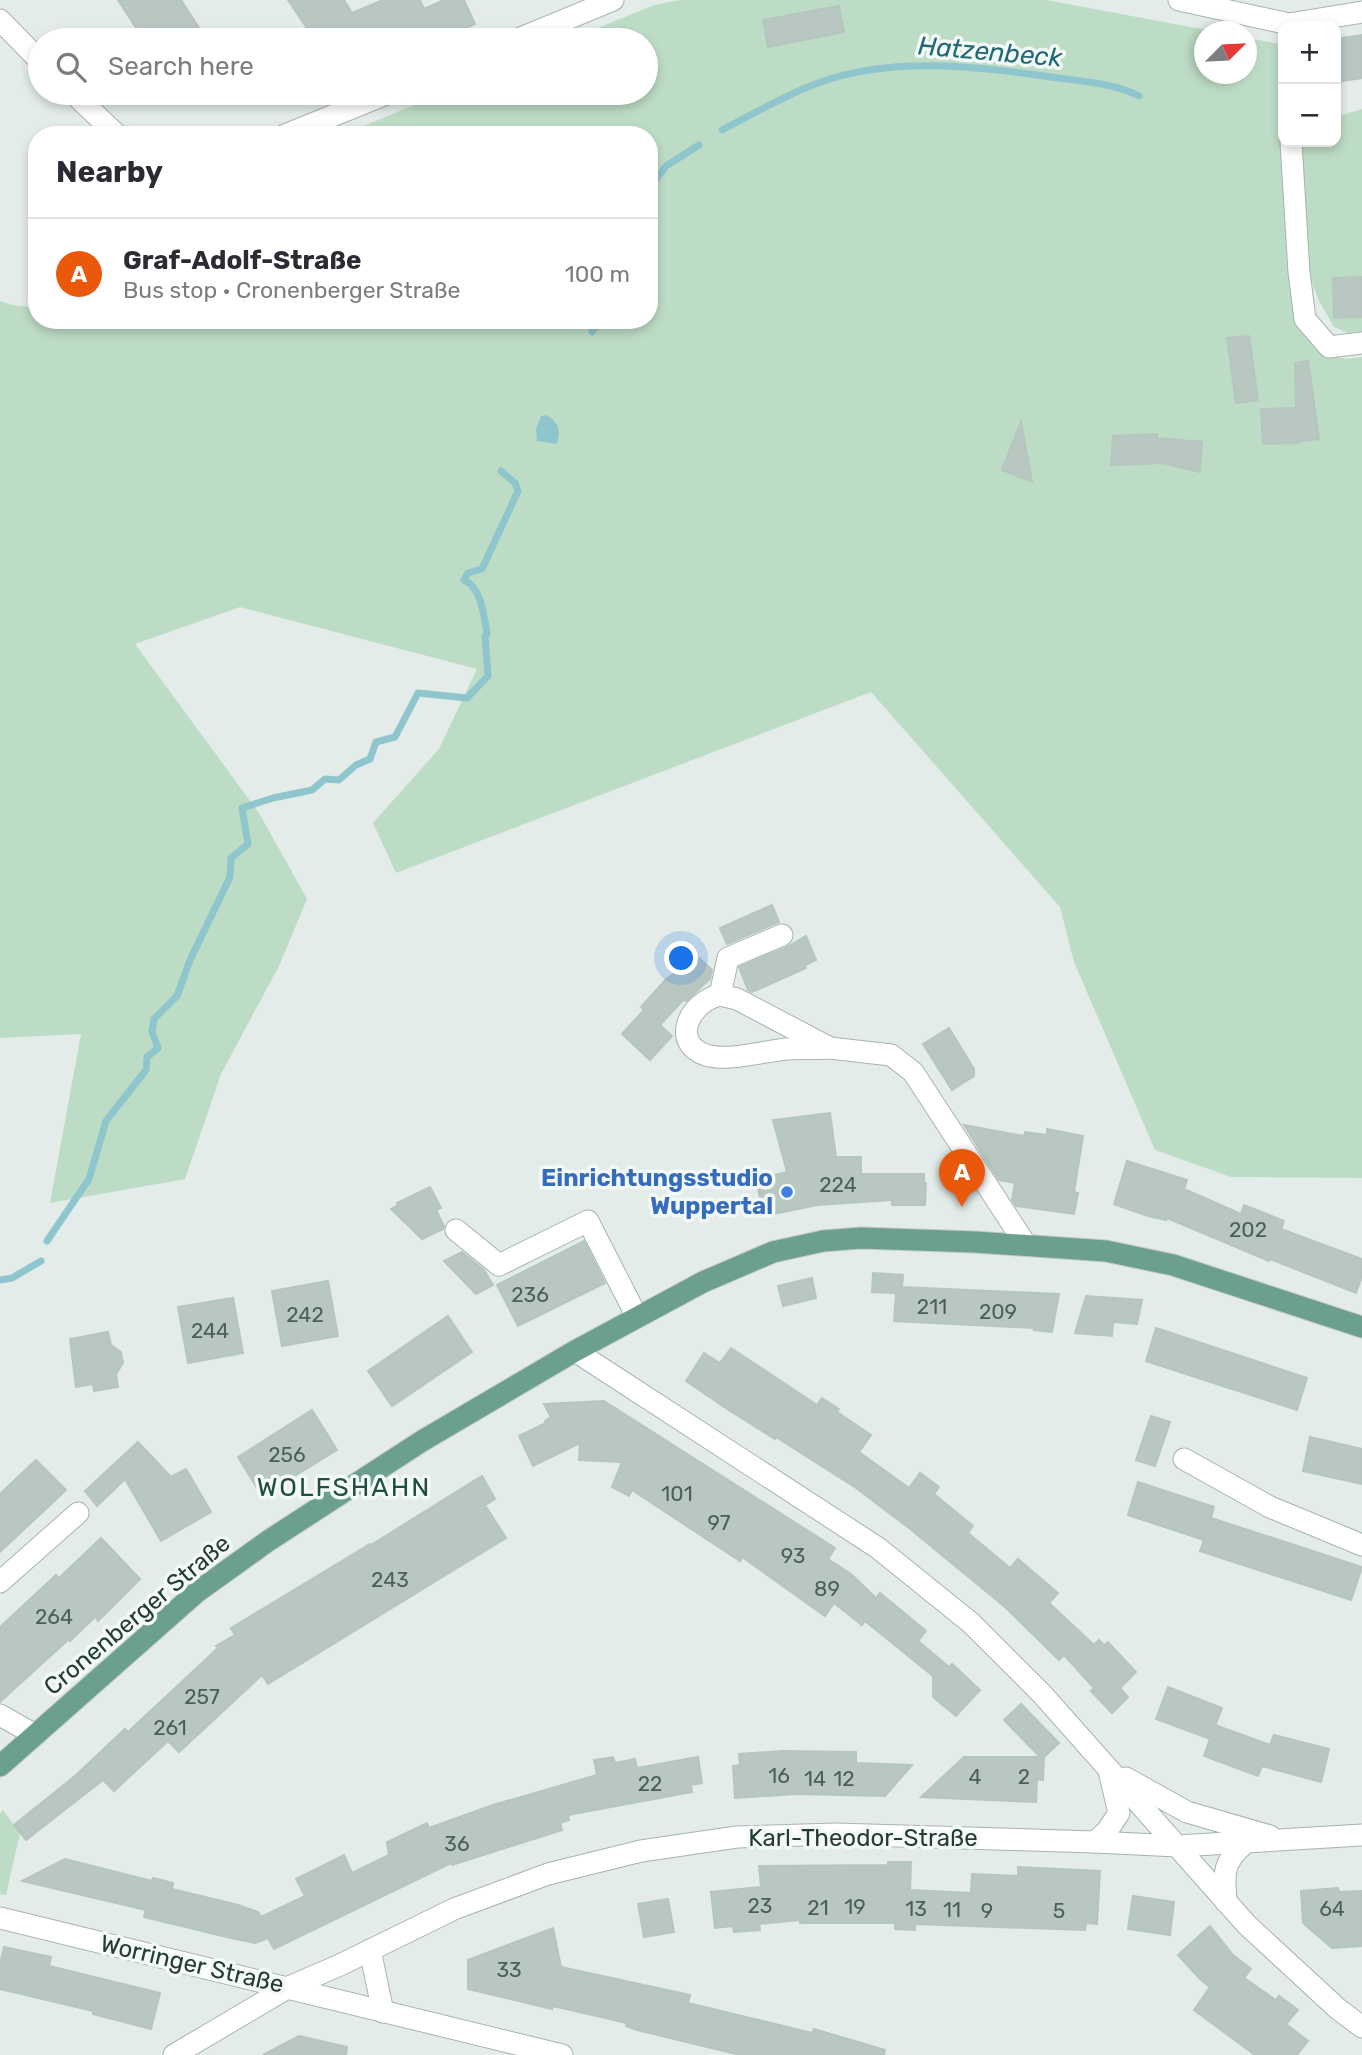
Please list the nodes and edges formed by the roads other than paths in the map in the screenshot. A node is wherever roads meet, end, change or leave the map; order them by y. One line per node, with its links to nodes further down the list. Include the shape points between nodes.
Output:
1 (613, 0): 7 (street)
2 (1180, 0): 6 (street)
3 (1362, 12): 5 (street)
4 (0, 20): 8 (street)
5 (1311, 21)
6 (1278, 22)
7 (545, 28)
8 (28, 49)
9 (86, 105): 11 (street)
10 (359, 105): 12 (street)
11 (108, 126)
12 (307, 126)
13 (1291, 147): 14 (street, via 1305,319 1329,347)
14 (1362, 344)
15 (782, 934): 16 (street, via 728,958)
16 (720, 995): 17 (street, via 737,999); 17 (street, via 708,997 689,1017 686,1030 692,1045 703,1054 717,1057)
17 (830, 1048): 19 (street, via 891,1055 913,1072)
18 (456, 1230): 20 (street, via 499,1265 588,1221)
19 (1026, 1245): 20 (main road, Cronenberger Straße, via 861,1238 823,1241 773,1252); 21 (main road, Cronenberger Straße, via 1106,1251 1173,1265)
20 (636, 1317): 22 (main road, Cronenberger Straße)
21 (1362, 1327)
22 (575, 1351): 28 (main road, Cronenberger Straße, via 422,1441 268,1541 197,1592); 30 (street, via 878,1548 971,1623)
23 (1184, 1459): 25 (street, via 1270,1507)
24 (78, 1513): 26 (street)
25 (1362, 1545)
26 (0, 1582)
27 (0, 1715): 28 (street)
28 (35, 1735): 29 (main road, Cronenberger Straße)
29 (0, 1766)
30 (1109, 1769): 32 (street, via 1187,1812); 33 (street, via 1119,1813); 35 (street)
31 (1362, 1835): 32 (street, Karl-Theodor-Straße)
32 (1287, 1840): 34 (street, Karl-Theodor-Straße)
33 (1095, 1842): 35 (street, Karl-Theodor-Straße); 38 (street, Karl-Theodor-Straße, via 836,1834 737,1838 655,1849 548,1874 454,1909)
34 (1244, 1843): 35 (street, Karl-Theodor-Straße); 36 (street, via 1230,1856 1224,1878)
35 (1178, 1846): 36 (street)
36 (1226, 1902): 41 (street, via 1328,2000)
37 (0, 1918): 39 (street, Worringer Straße)
38 (370, 1950): 39 (street, Karl-Theodor-Straße); 40 (street)
39 (289, 1987): 40 (street, Worringer Straße); 42 (street, Karl-Theodor-Straße)
40 (383, 2012): 43 (street, Worringer Straße)
41 (1362, 2026)
42 (173, 2055)
43 (562, 2055)

